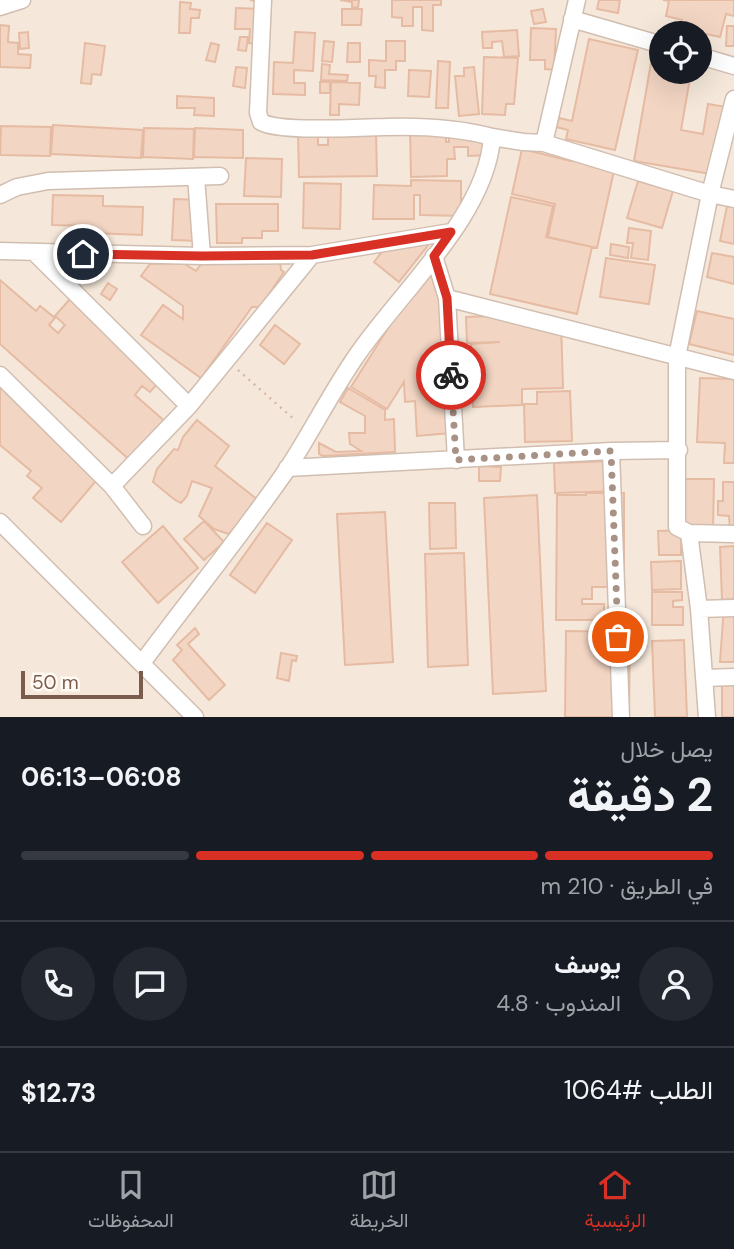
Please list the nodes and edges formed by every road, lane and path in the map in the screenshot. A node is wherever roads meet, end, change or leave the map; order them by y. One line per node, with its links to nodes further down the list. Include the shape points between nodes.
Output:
1 (22, 0): 4 (street)
2 (263, 0): 11 (street, via 261,122 281,127 413,128)
3 (577, 0): 5 (street)
4 (0, 7)
5 (572, 19): 6 (street); 12 (street)
6 (649, 41)
7 (734, 47): 9 (street)
8 (712, 59): 9 (street)
9 (731, 65)
10 (734, 99): 15 (street)
11 (492, 137): 12 (street); 18 (street, via 491,157 468,208)
12 (544, 143): 15 (street)
13 (220, 176): 14 (street)
14 (196, 177): 16 (street, via 48,181); 22 (street)
15 (709, 194): 17 (street); 25 (street)
16 (0, 195)
17 (734, 199)
18 (451, 232): 21 (street); 23 (street)
19 (0, 251): 20 (street)
20 (35, 253): 22 (street); 29 (street)
21 (312, 255): 22 (street); 26 (street)
22 (202, 256)
23 (434, 256): 24 (street); 30 (street, via 357,354)
24 (447, 298): 25 (street); 33 (street)
25 (677, 357): 27 (street); 31 (street)
26 (228, 361): 29 (street); 30 (path)
27 (734, 371)
28 (0, 375): 35 (street)
29 (189, 406): 35 (street)
30 (309, 433): 34 (street)
31 (679, 450): 32 (street); 38 (street, via 677,527)
32 (611, 451): 33 (street); 46 (street)
33 (456, 460): 34 (street)
34 (287, 468): 42 (street)
35 (113, 486): 37 (street)
36 (0, 522): 42 (street)
37 (143, 526)
38 (689, 533): 39 (street); 41 (street)
39 (734, 534)
40 (734, 608): 41 (street)
41 (699, 609): 44 (street)
42 (142, 663): 45 (street)
43 (734, 677): 44 (street)
44 (704, 678): 47 (street)
45 (195, 717)
46 (621, 717)
47 (707, 717)

